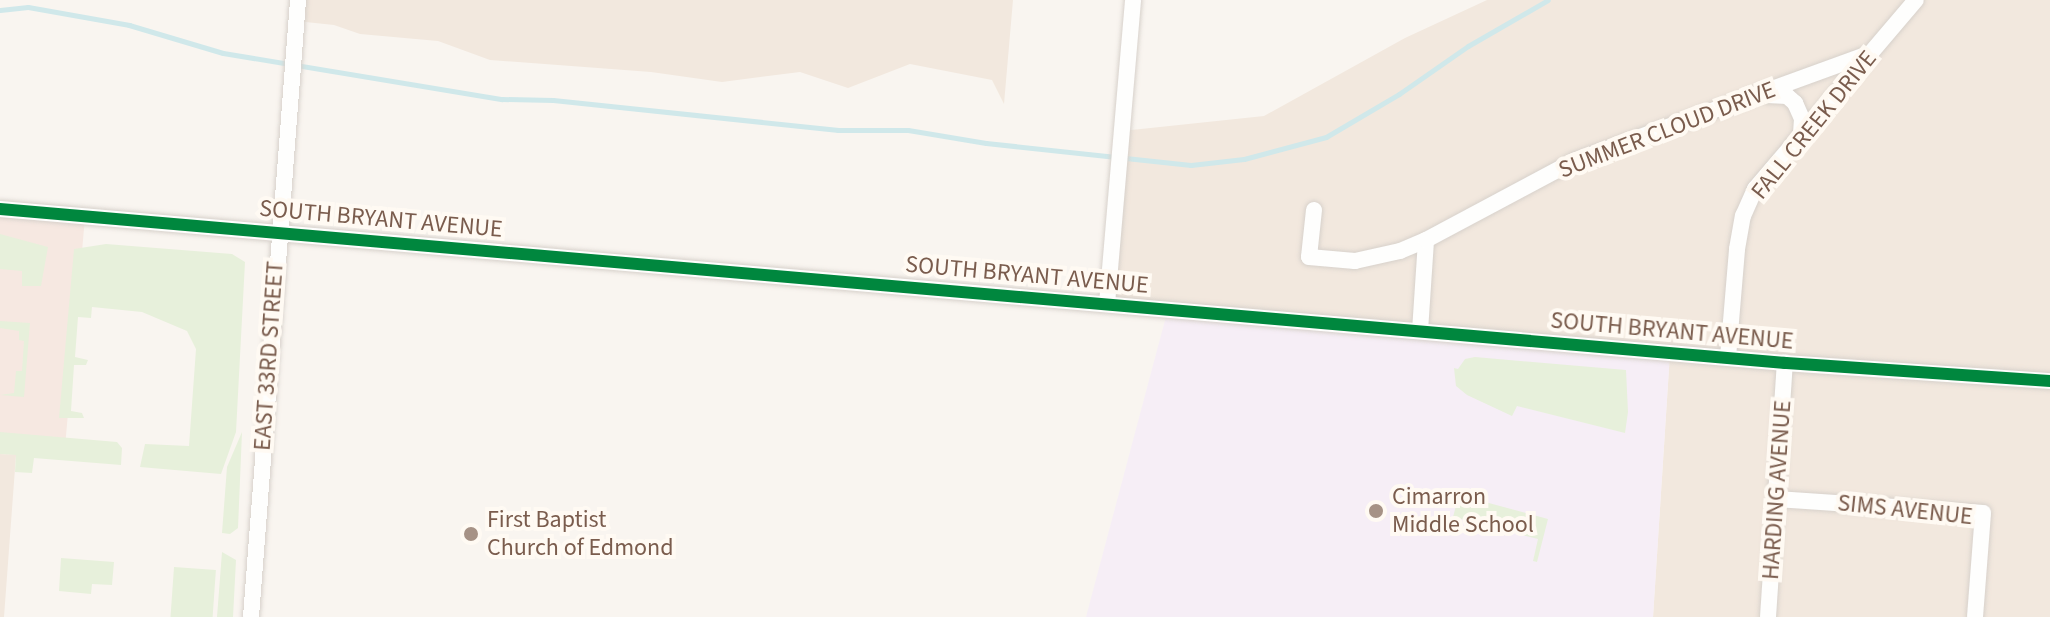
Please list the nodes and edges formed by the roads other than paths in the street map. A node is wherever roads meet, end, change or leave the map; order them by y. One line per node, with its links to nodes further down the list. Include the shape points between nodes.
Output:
1 (298, 0): 9 (street, EAST 33RD STREET)
2 (1133, 0): 11 (street)
3 (1916, 0): 4 (street, FALL CREEK DRIVE)
4 (1871, 53): 5 (street, SUMMER CLOUD DRIVE); 6 (street, FALL CREEK DRIVE)
5 (1758, 95): 6 (street, via 1787,96 1795,103); 10 (street, SUMMER CLOUD DRIVE, via 1574,161)
6 (1801, 133): 13 (street, FALL CREEK DRIVE, via 1755,189 1743,216)
7 (0, 209): 9 (street, SOUTH BRYANT AVENUE)
8 (1314, 210): 10 (street, SUMMER CLOUD DRIVE, via 1309,257 1355,261)
9 (277, 232): 11 (street, SOUTH BRYANT AVENUE); 17 (street, EAST 33RD STREET)
10 (1426, 240): 12 (street)
11 (1107, 304): 12 (street, SOUTH BRYANT AVENUE)
12 (1420, 331): 13 (street, SOUTH BRYANT AVENUE)
13 (1728, 357): 14 (street, SOUTH BRYANT AVENUE)
14 (1785, 363): 15 (street, SOUTH BRYANT AVENUE); 16 (street, HARDING AVENUE)
15 (2050, 381)
16 (1777, 499): 18 (street, HARDING AVENUE); 19 (street, SIMS AVENUE, via 1983,513)
17 (251, 617)
18 (1768, 617)
19 (1975, 617)

